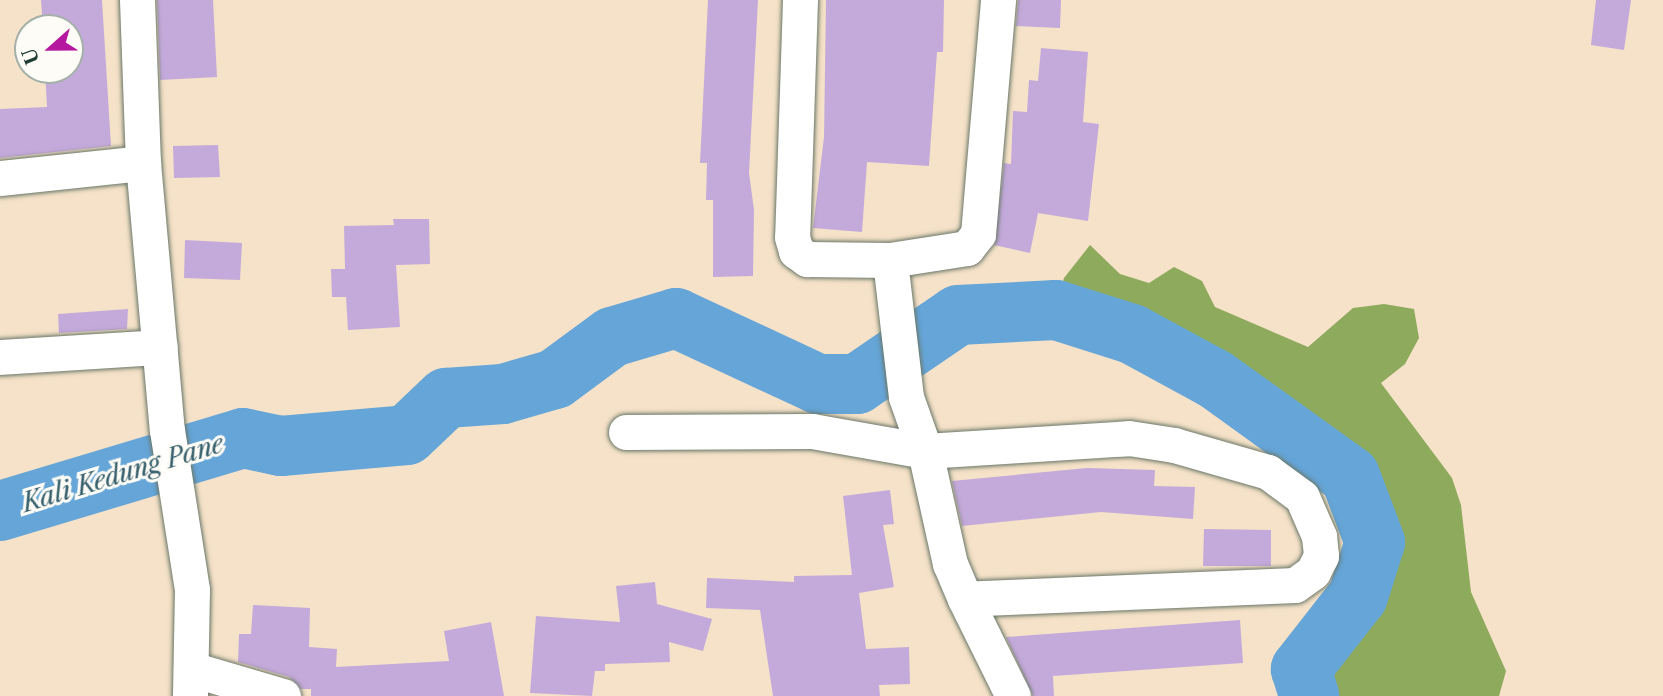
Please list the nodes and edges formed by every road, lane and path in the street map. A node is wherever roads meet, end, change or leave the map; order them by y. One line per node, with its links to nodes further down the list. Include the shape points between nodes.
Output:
1 (137, 0): 4 (street)
2 (800, 0): 6 (street, via 792,237 796,251 807,259)
3 (999, 0): 6 (street, via 978,234 967,248)
4 (143, 163): 5 (street); 7 (street)
5 (0, 178)
6 (891, 272): 10 (street, via 906,397)
7 (160, 346): 8 (street); 12 (street, via 167,430 192,590)
8 (0, 357)
9 (626, 432): 10 (street, via 811,431)
10 (925, 451): 11 (street, via 950,564); 11 (street, via 1129,438 1174,445 1268,472 1302,497 1319,536 1321,556 1313,572 1295,585)
11 (965, 599): 14 (street)
12 (190, 682): 13 (street)
13 (283, 696)
14 (1013, 696)

